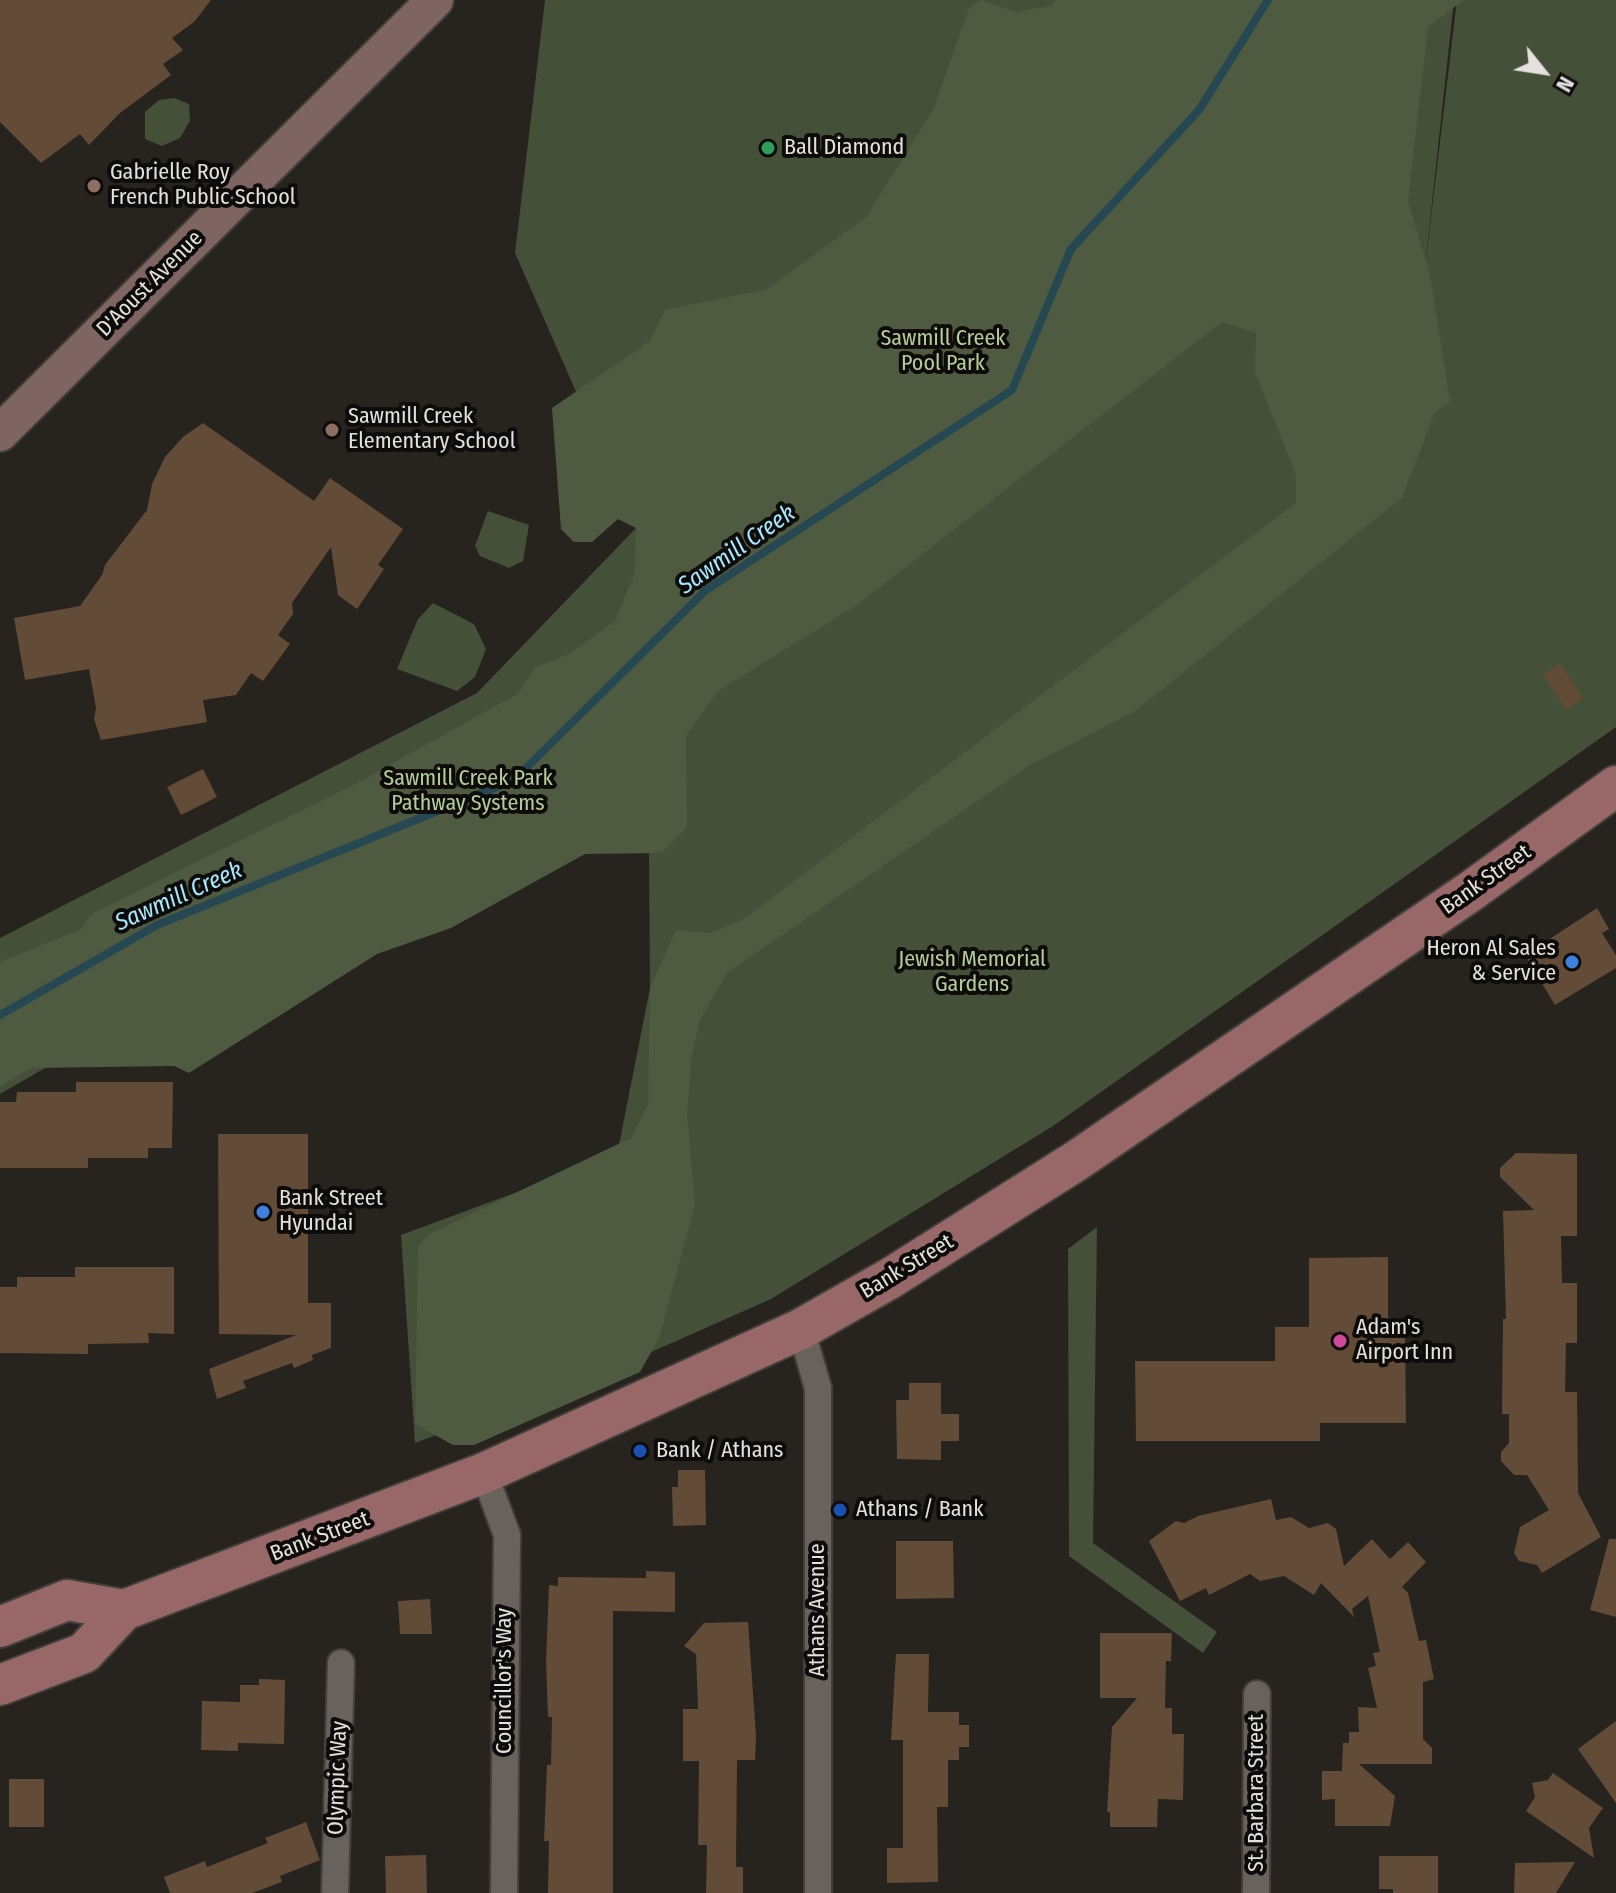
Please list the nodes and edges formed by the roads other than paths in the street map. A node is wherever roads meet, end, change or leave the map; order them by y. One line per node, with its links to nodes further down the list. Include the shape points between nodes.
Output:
1 (435, 0): 2 (street, D'Aoust Avenue)
2 (0, 433)
3 (1616, 786): 4 (main road, Bank Street, via 1076,1161)
4 (801, 1329): 5 (main road, Bank Street); 13 (street, Athans Avenue, via 818,1388)
5 (484, 1473): 6 (main road, Bank Street); 12 (street, Councillor's Way, via 507,1535)
6 (124, 1610): 7 (main road, via 67,1600); 9 (main road, Bank Street, via 84,1653)
7 (0, 1627)
8 (341, 1663): 11 (street, Olympic Way)
9 (0, 1685)
10 (1257, 1694): 14 (street, St. Barbara Street)
11 (335, 1893)
12 (504, 1893)
13 (818, 1893)
14 (1256, 1893)

